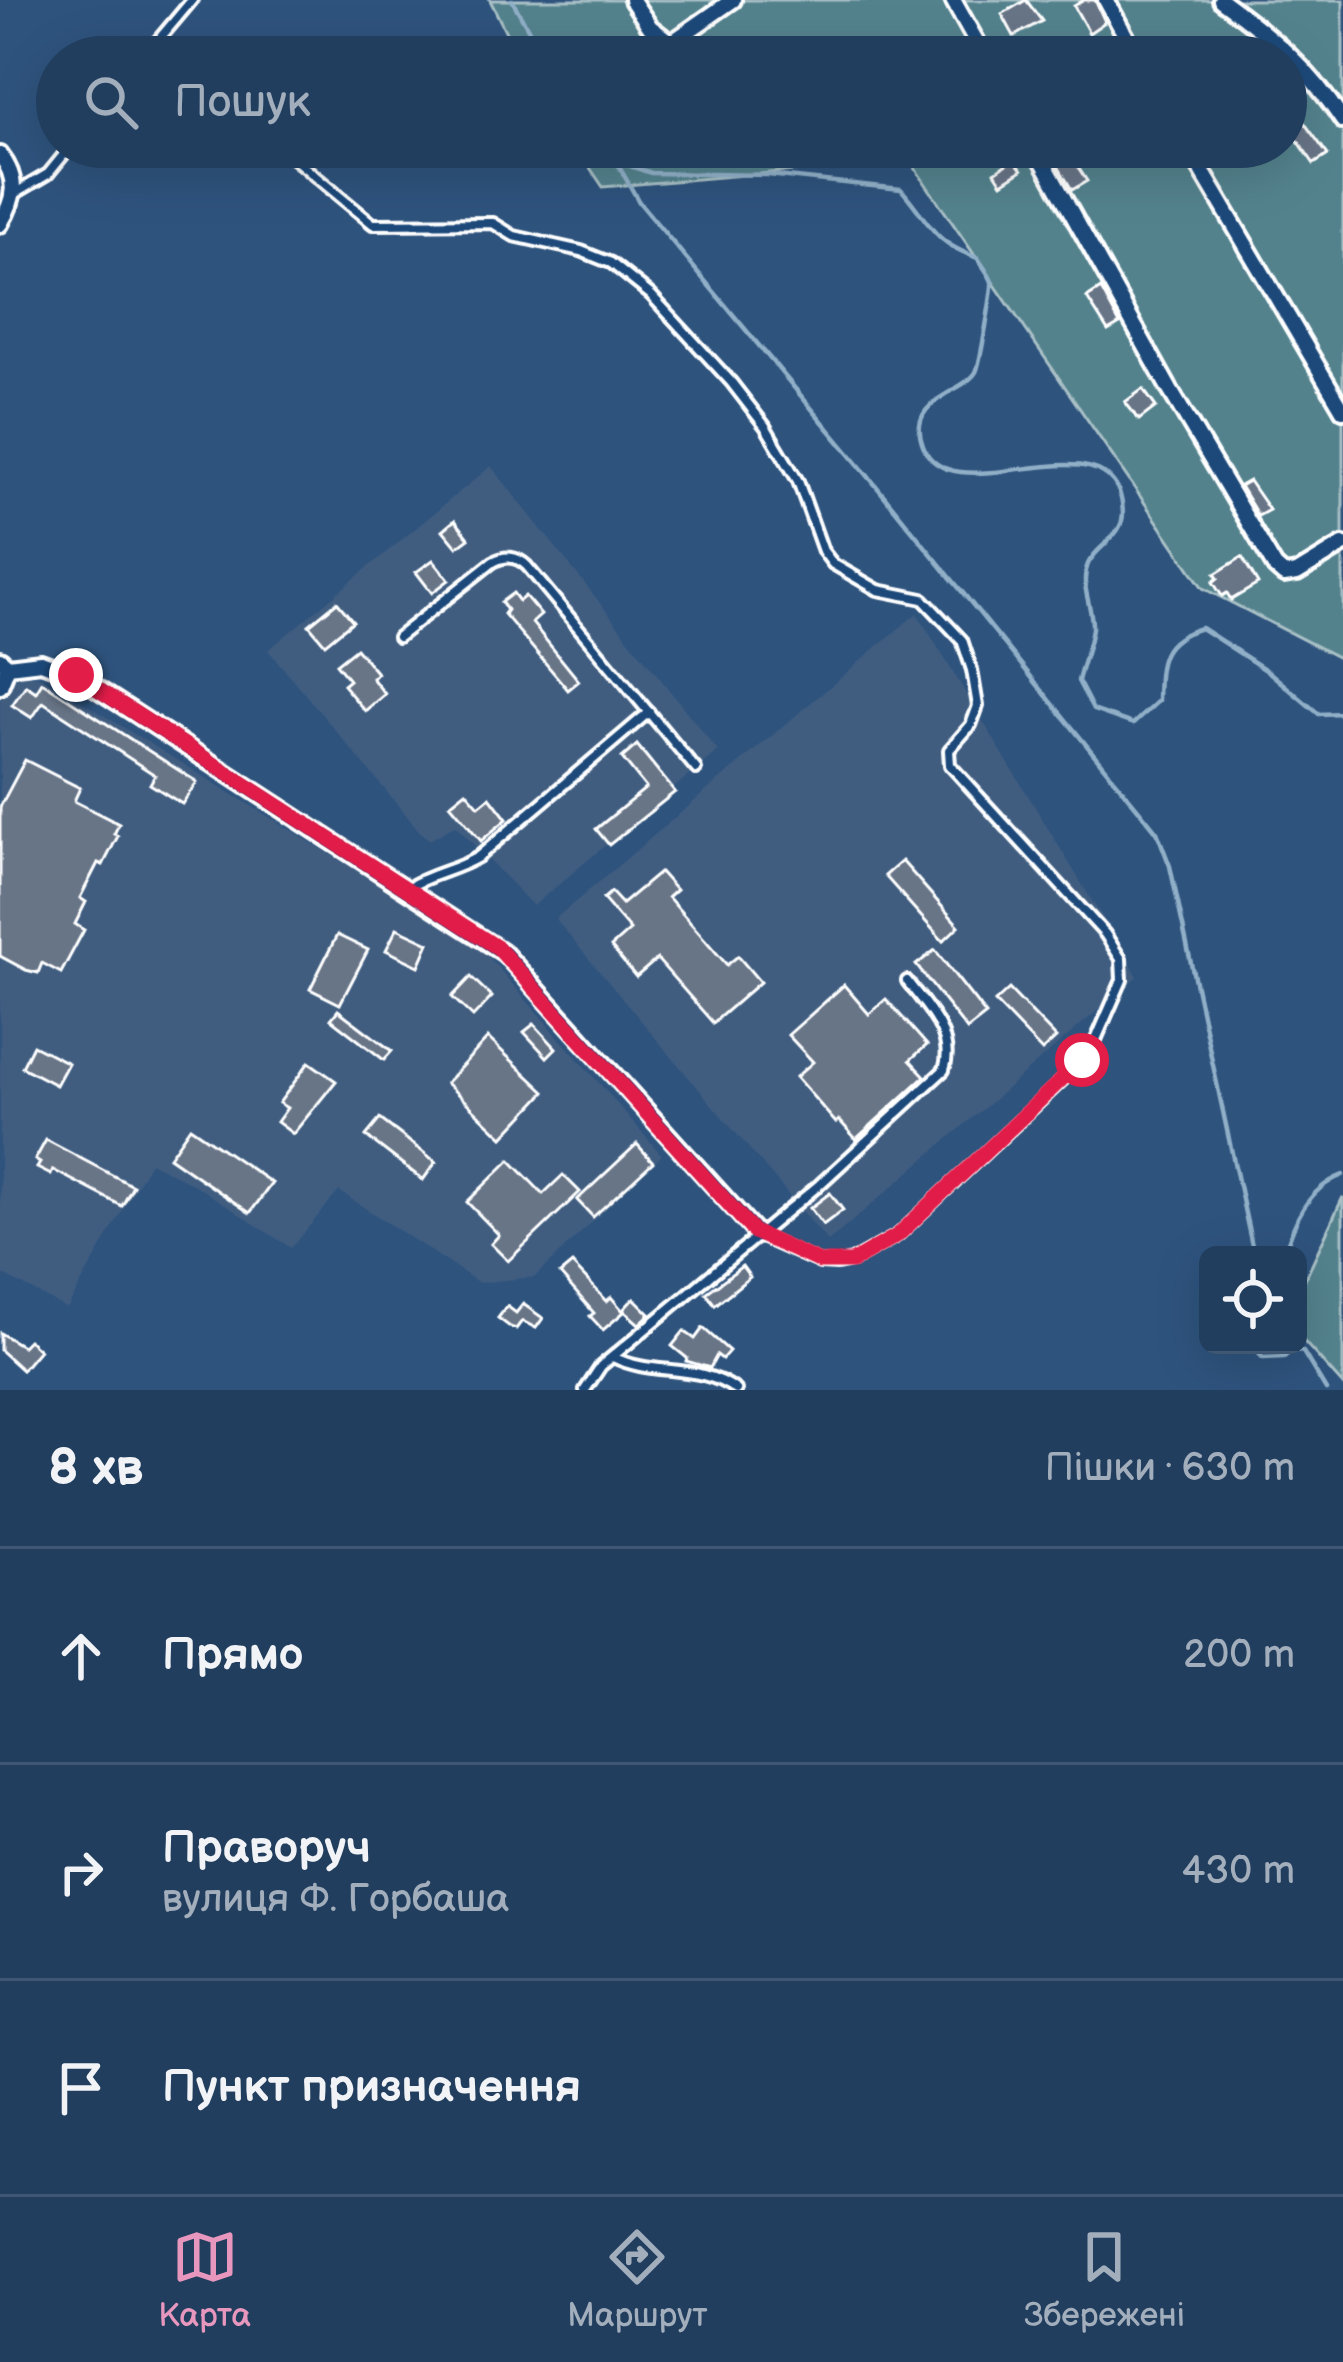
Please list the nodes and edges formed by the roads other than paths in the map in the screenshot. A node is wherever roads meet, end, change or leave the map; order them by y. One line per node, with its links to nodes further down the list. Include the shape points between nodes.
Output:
1 (192, 0): 7 (lane)
2 (632, 0): 8 (street)
3 (733, 0): 9 (street)
4 (953, 0): 10 (street)
5 (1106, 0): 11 (street)
6 (1221, 0): 12 (street)
7 (162, 36)
8 (662, 36)
9 (681, 36)
10 (973, 36)
11 (1126, 36)
12 (1267, 36)
13 (1307, 71): 14 (street)
14 (1343, 121)
15 (0, 155): 20 (street)
16 (54, 168): 20 (lane)
17 (305, 168): 31 (lane, via 373,224 493,223 610,263 651,295 765,426 833,564 865,585 922,599 962,640 978,706 950,750 950,765 1121,959 1118,993 1082,1060 898,1235 837,1264)
18 (1047, 168): 23 (street, via 1275,567 1297,573)
19 (1199, 168): 22 (street)
20 (14, 194): 21 (street)
21 (0, 224)
22 (1343, 410)
23 (1343, 545)
24 (398, 637): 27 (lane, via 493,562 517,558)
25 (4, 662): 26 (street); 29 (street, via 41,662 76,675)
26 (0, 686)
27 (649, 712): 28 (lane); 29 (lane, via 478,857)
28 (696, 770)
29 (406, 889): 31 (street, via 504,953)
30 (907, 980): 31 (lane, via 944,1033 944,1070)
31 (758, 1235): 32 (lane)
32 (613, 1357): 33 (lane); 34 (lane, via 709,1376)
33 (585, 1390)
34 (736, 1390)

